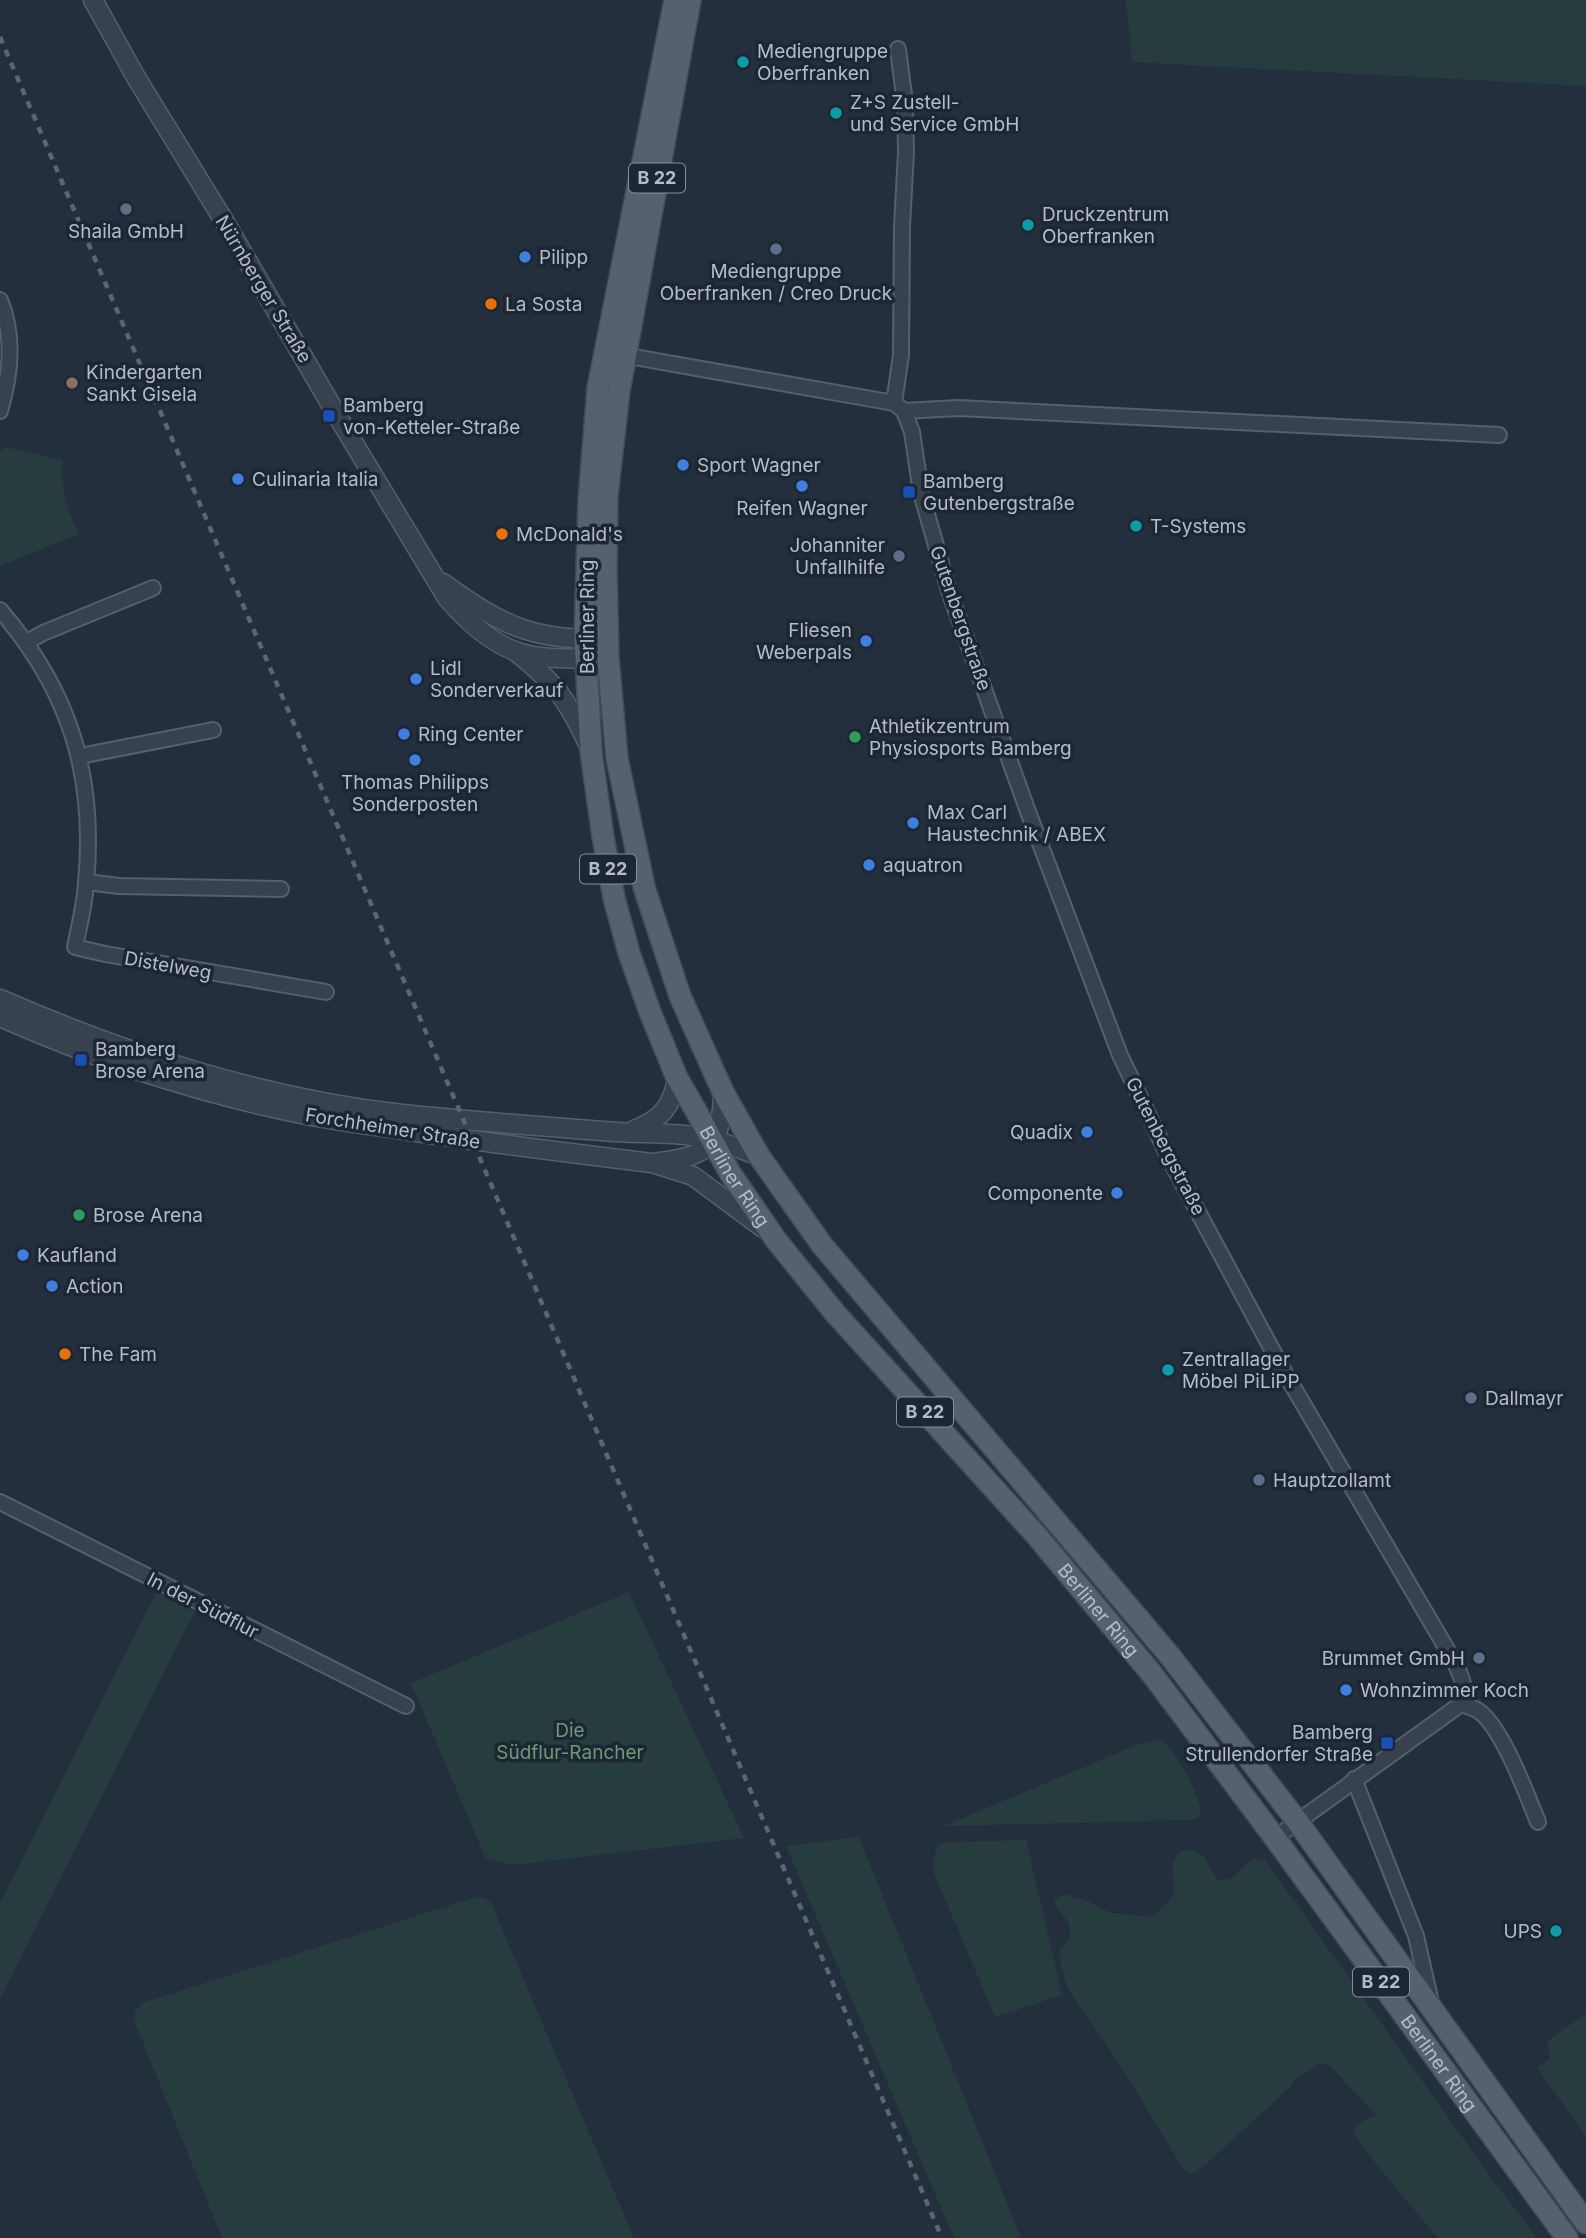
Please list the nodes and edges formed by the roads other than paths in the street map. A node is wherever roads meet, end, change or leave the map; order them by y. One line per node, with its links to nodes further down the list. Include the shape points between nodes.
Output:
1 (93, 0): 10 (street, Nürnberger Straße)
2 (675, 0): 6 (main road, Berliner Ring / B 22)
3 (690, 0): 6 (main road, Berliner Ring / B 22)
4 (898, 48): 7 (street, Gutenbergstraße, via 907,141)
5 (0, 300): 8 (street, via 10,355)
6 (614, 353): 7 (street); 14 (main road, Berliner Ring / B 22, via 593,428); 15 (main road, Berliner Ring / B 22, via 614,427 607,496)
7 (899, 407): 9 (street); 33 (street, Gutenbergstraße, via 912,432 922,493 949,591 1120,1055 1169,1158 1282,1368 1455,1663 1465,1693)
8 (0, 411)
9 (1499, 435)
10 (436, 577): 14 (street, Nürnberger Straße, via 505,623); 16 (street, Nürnberger Straße, via 463,616)
11 (153, 588): 13 (street)
12 (0, 610): 13 (street, Distelweg)
13 (27, 642): 19 (street, Distelweg, via 62,707)
14 (585, 649): 15 (street); 16 (street, Nürnberger Straße, via 562,658); 18 (main road, Berliner Ring / B 22)
15 (608, 649): 26 (main road, Berliner Ring / B 22, via 617,758 644,887 680,996)
16 (516, 652): 18 (street, via 554,683)
17 (214, 730): 19 (street)
18 (591, 752): 25 (main road, Berliner Ring / B 22, via 614,898 633,963)
19 (80, 757): 20 (street, Distelweg, via 88,818)
20 (87, 882): 21 (street); 22 (street, Distelweg, via 75,947)
21 (281, 889)
22 (326, 992)
23 (0, 999): 27 (street, Forchheimer Straße, via 116,1046 281,1094 401,1114)
24 (0, 1017): 30 (street, Forchheimer Straße, via 122,1064 280,1110 486,1143)
25 (677, 1078): 27 (street, via 662,1116); 28 (main road, Berliner Ring / B 22)
26 (723, 1092): 28 (street, via 721,1119); 29 (main road, Berliner Ring / B 22)
27 (626, 1133): 28 (street, Forchheimer Straße)
28 (712, 1140): 29 (street, Forchheimer Straße); 30 (street, via 695,1156); 31 (main road, Berliner Ring / B 22)
29 (759, 1156): 36 (main road, Berliner Ring / B 22, via 822,1245 1161,1645)
30 (652, 1163): 31 (street, Forchheimer Straße, via 693,1177)
31 (776, 1240): 38 (main road, Berliner Ring / B 22, via 835,1313 1108,1620)
32 (0, 1502): 34 (street, In der Südflur)
33 (1461, 1704): 35 (street); 37 (street, via 1478,1710 1496,1732)
34 (406, 1706)
35 (1354, 1779): 36 (street); 39 (street, via 1416,1936)
36 (1297, 1821): 38 (street); 39 (main road, Berliner Ring / B 22)
37 (1538, 1822)
38 (1275, 1838): 41 (main road, Berliner Ring / B 22)
39 (1434, 2014): 40 (main road, Berliner Ring / B 22)
40 (1586, 2223)
41 (1567, 2238)

